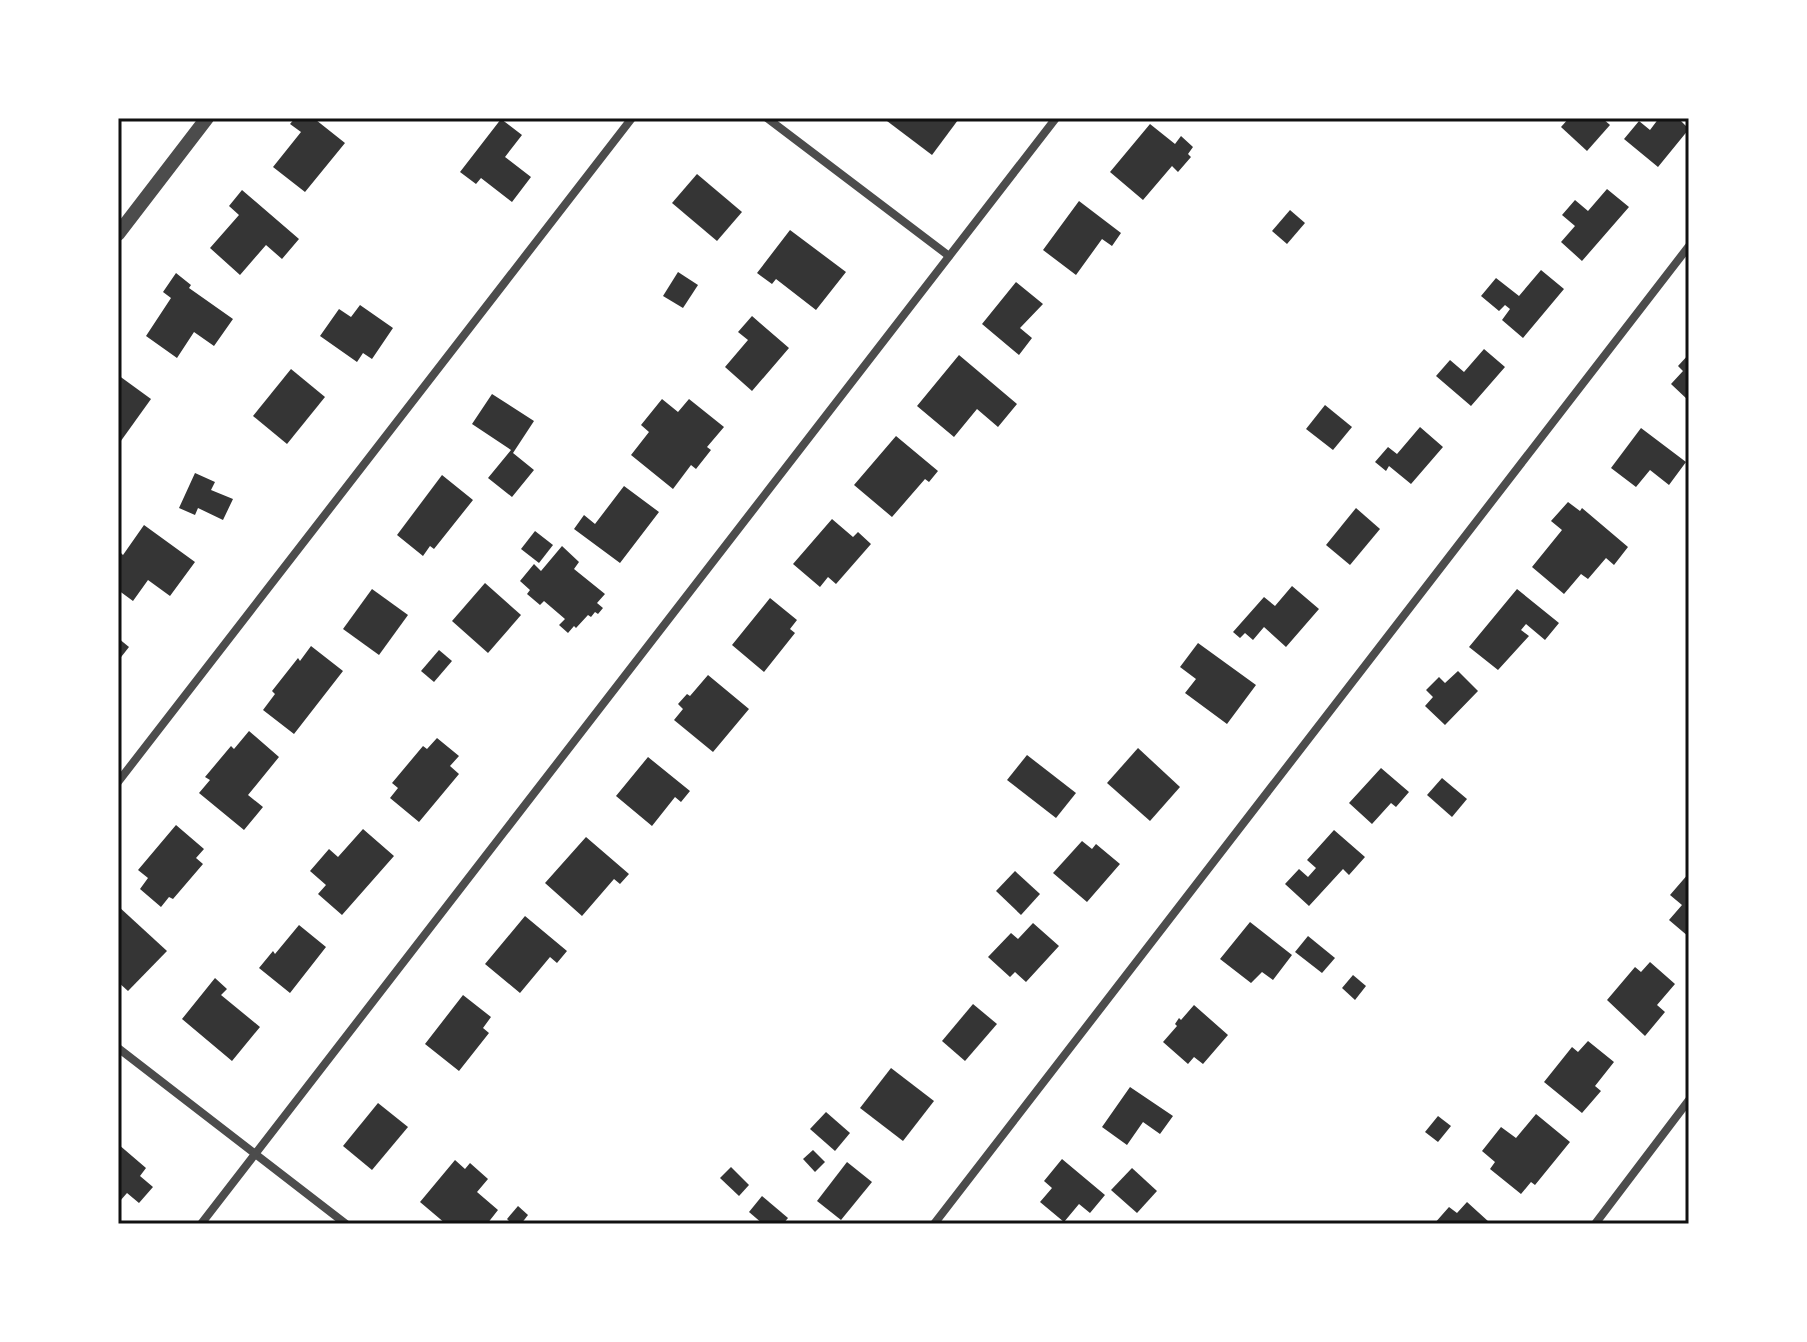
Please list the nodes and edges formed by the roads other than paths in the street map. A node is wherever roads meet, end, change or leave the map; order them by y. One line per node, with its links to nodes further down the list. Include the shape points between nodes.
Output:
1 (207, 118): 5 (street)
2 (632, 118): 8 (street)
3 (767, 118): 7 (street)
4 (1056, 118): 7 (street)
5 (118, 234)
6 (1689, 246): 14 (street)
7 (949, 256): 11 (street)
8 (118, 782)
9 (118, 1048): 11 (street)
10 (1689, 1100): 15 (street)
11 (256, 1153): 12 (street); 13 (street)
12 (201, 1224)
13 (346, 1224)
14 (934, 1224)
15 (1595, 1224)

